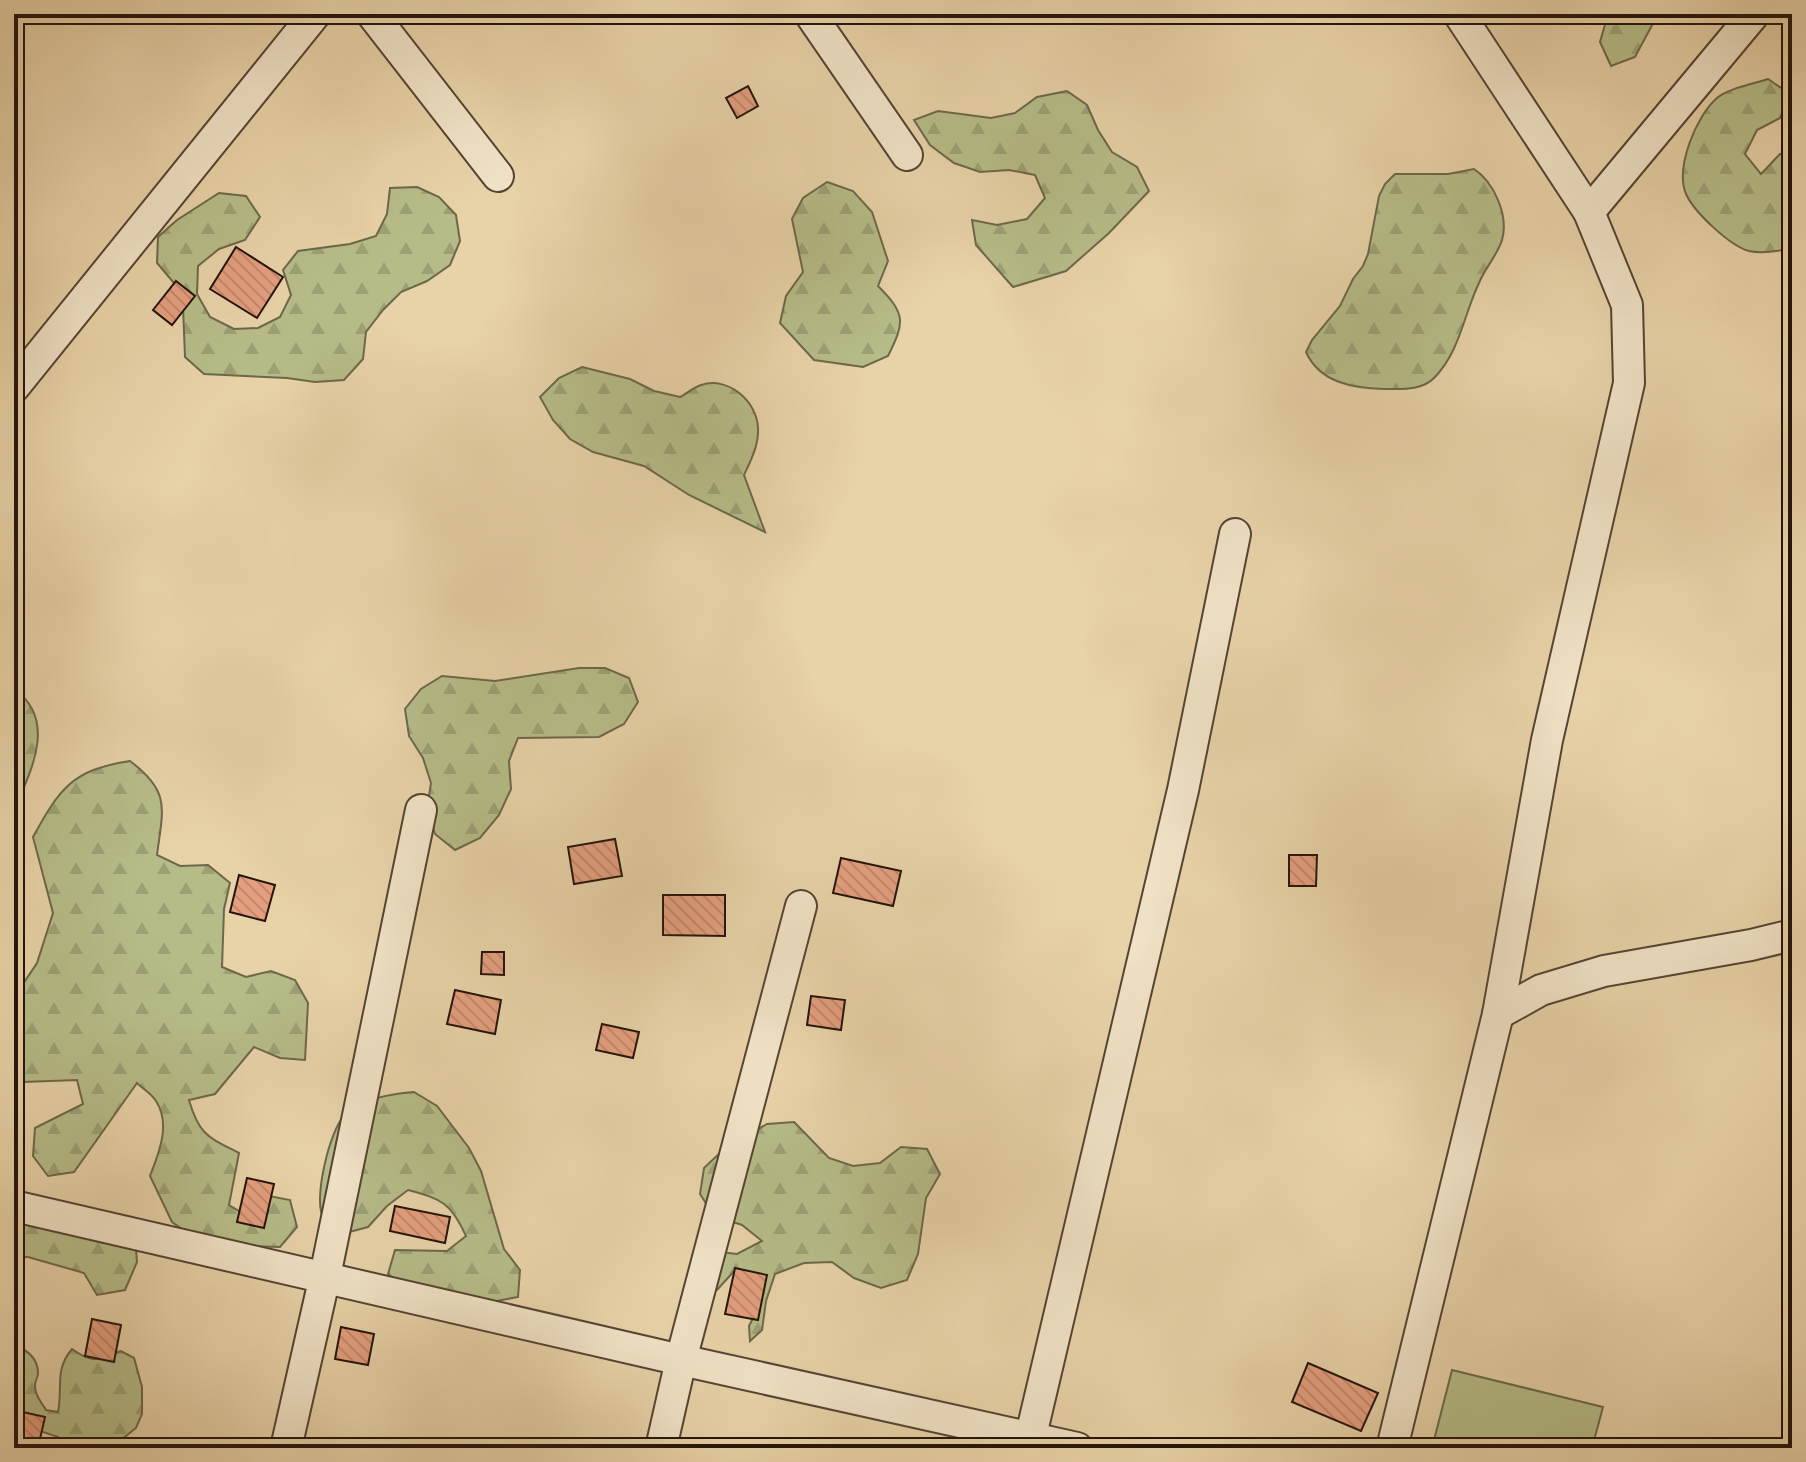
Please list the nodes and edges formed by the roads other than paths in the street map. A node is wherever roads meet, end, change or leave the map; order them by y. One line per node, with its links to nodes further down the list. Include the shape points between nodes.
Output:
1 (315, 14): 9 (street)
2 (372, 14): 7 (street)
3 (810, 14): 6 (street)
4 (1459, 14): 8 (street)
5 (1754, 14): 8 (street)
6 (907, 155)
7 (498, 176)
8 (1589, 212): 14 (street, via 1627,305 1629,383 1547,740)
9 (14, 387)
10 (1235, 534): 18 (street, via 1183,790)
11 (421, 810): 16 (street)
12 (801, 906): 17 (street)
13 (1792, 935): 14 (street, via 1604,971 1541,990)
14 (1498, 1014): 22 (street)
15 (14, 1206): 16 (street)
16 (325, 1276): 17 (street); 19 (street)
17 (681, 1360): 18 (street); 20 (street)
18 (1029, 1442): 21 (street)
19 (286, 1448)
20 (661, 1448)
21 (1077, 1448)
22 (1392, 1448)

